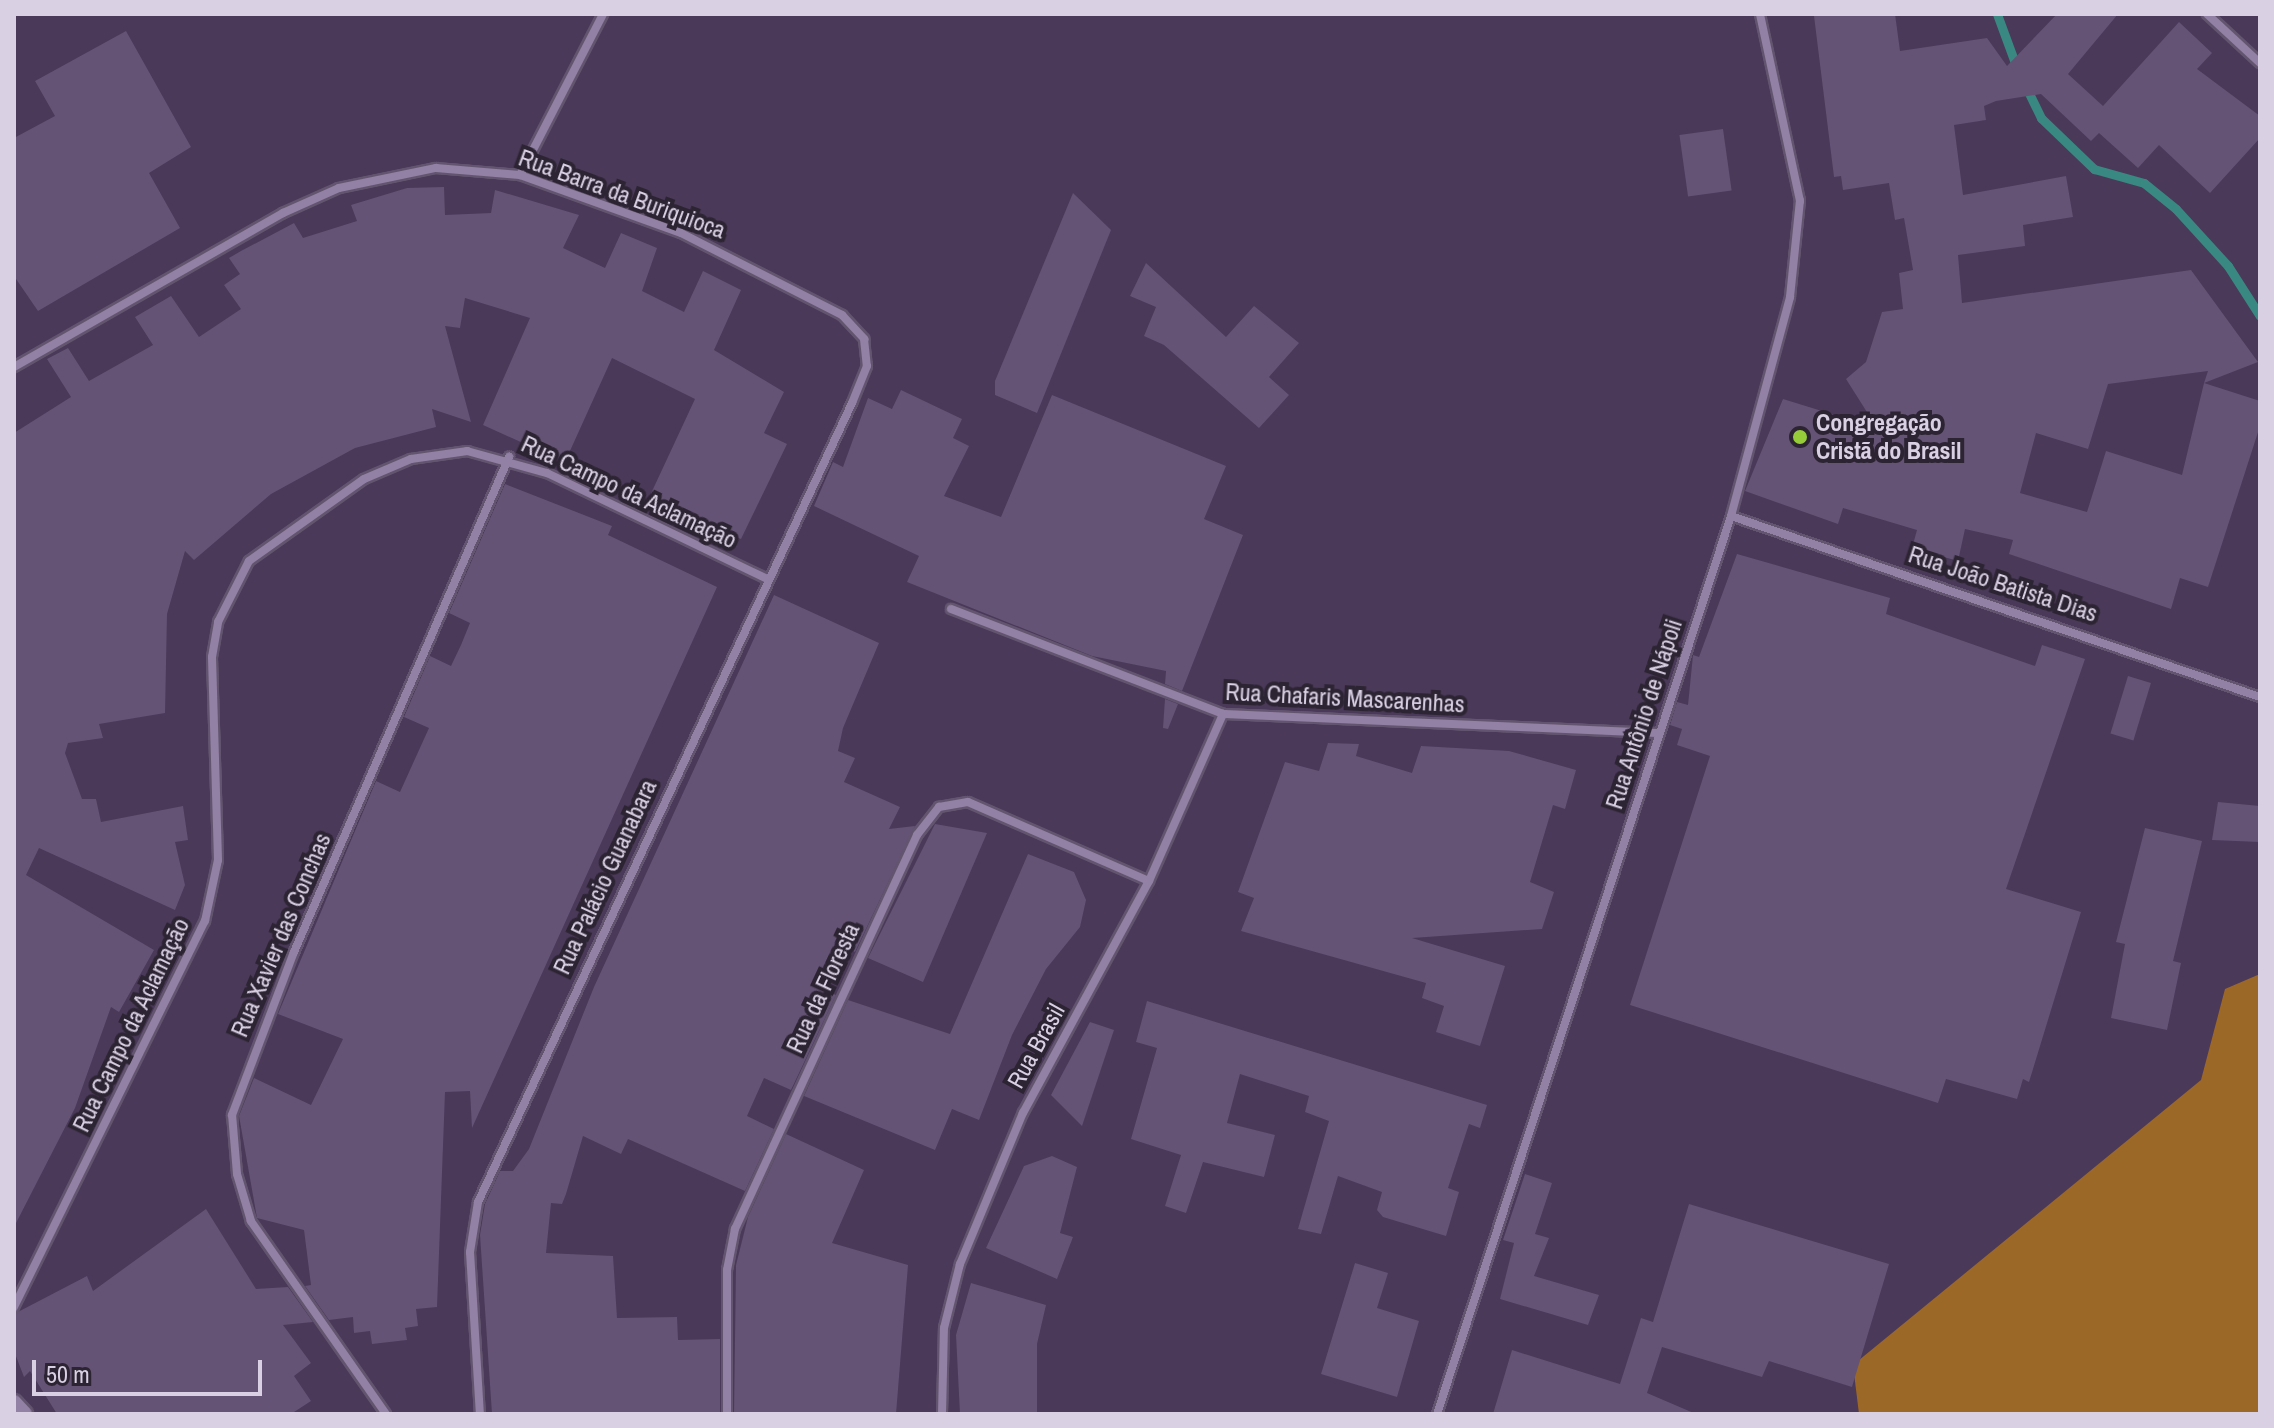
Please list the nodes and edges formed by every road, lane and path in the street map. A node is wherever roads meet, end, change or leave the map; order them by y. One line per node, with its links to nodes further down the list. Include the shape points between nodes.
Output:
1 (603, 14): 5 (street)
2 (1760, 14): 9 (street, Rua Antônio de Nápoli, via 1799,228 1790,297)
3 (2207, 14): 4 (street)
4 (2260, 63)
5 (520, 175): 6 (street, Rua Barra da Buriquioca, via 436,168 339,188); 7 (street, Rua Barra da Buriquioca, via 681,233 842,315 864,339)
6 (14, 367)
7 (863, 377): 10 (street, Rua Palácio Guanabara)
8 (509, 457): 10 (street, Rua Campo da Aclamação); 16 (street, Rua Campo da Aclamação, via 438,452 364,479 278,534 230,592 212,657 218,860 205,921); 19 (street, Rua Xavier das Conchas, via 294,952 232,1115 251,1221)
9 (1731, 516): 12 (street, Rua João Batista Dias); 14 (street, Rua Antônio de Nápoli)
10 (765, 578): 20 (street, Rua Palácio Guanabara, via 478,1202 470,1252)
11 (951, 609): 13 (street, Rua Chafaris Mascarenhas)
12 (2260, 697)
13 (1223, 714): 14 (street, Rua Chafaris Mascarenhas); 15 (street, Rua Brasil)
14 (1659, 733): 23 (street, Rua Antônio de Nápoli)
15 (1149, 881): 21 (street, Rua da Floresta, via 968,802 939,807 917,835 735,1229 727,1270); 22 (street, Rua Brasil, via 1023,1113 960,1264 944,1328)
16 (14, 1307)
17 (14, 1402): 18 (street)
18 (25, 1414)
19 (386, 1414)
20 (480, 1414)
21 (727, 1414)
22 (942, 1414)
23 (1437, 1414)

